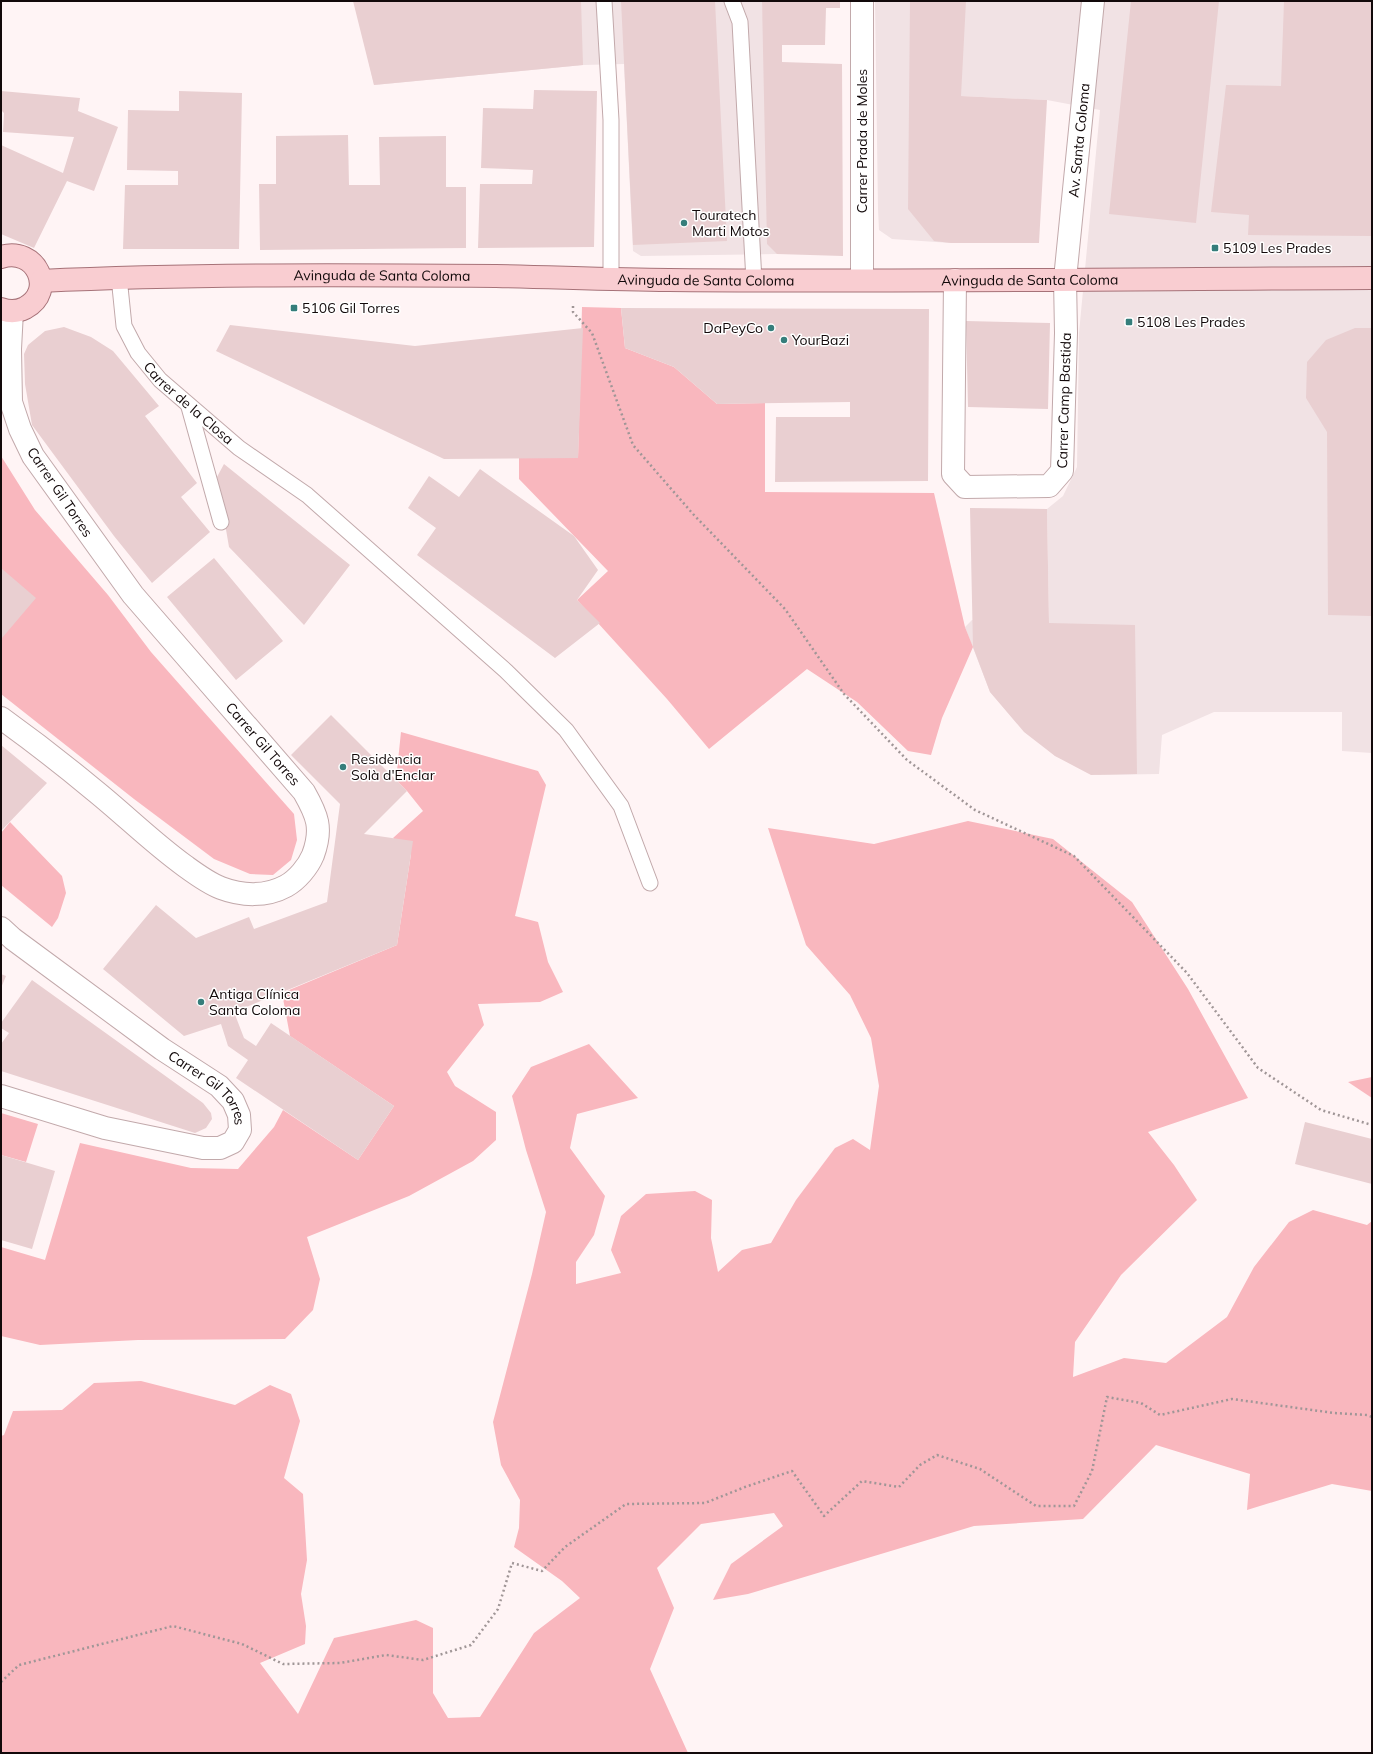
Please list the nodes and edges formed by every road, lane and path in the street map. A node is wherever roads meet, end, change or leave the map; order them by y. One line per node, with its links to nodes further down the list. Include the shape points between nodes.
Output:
1 (604, 1): 9 (lane, via 611,120)
2 (732, 1): 14 (lane, via 740,22)
3 (862, 1): 10 (street, Carrer Prada de Moles)
4 (1093, 1): 12 (street, Av. Santa Coloma)
5 (1, 257): 13 (main road, via 17,255 26,258 34,264)
6 (118, 278): 8 (main road, Avinguda de Santa Coloma, via 499,276); 13 (main road, Avinguda de Santa Coloma); 16 (lane, Carrer de la Closa, via 124,326 138,353 160,380)
7 (1372, 278): 12 (main road, Avinguda de Santa Coloma)
8 (574, 279): 9 (main road, Avinguda de Santa Coloma); 22 (path, via 573,312 592,333 633,445 693,514 785,609 844,694 906,760 975,810 1074,856 1187,973 1258,1068 1321,1110)
9 (612, 280): 14 (main road, Avinguda de Santa Coloma)
10 (862, 280): 11 (main road, Avinguda de Santa Coloma); 14 (main road, Avinguda de Santa Coloma)
11 (955, 280): 12 (main road, Avinguda de Santa Coloma); 12 (street, Carrer Camp Bastida, via 953,474 965,487 1049,486 1062,470)
12 (1065, 280)
13 (41, 281): 15 (main road, via 36,299 25,308)
14 (754, 281)
15 (7, 310): 18 (street, Carrer Gil Torres, via 11,402 33,456 133,595 304,792 316,812 318,830 311,860 289,884 276,892 240,893 221,888 171,856 83,781)
16 (189, 407): 17 (lane); 19 (lane, Carrer de la Closa, via 239,448 307,495 506,671 566,730 621,806)
17 (221, 522)
18 (1, 718)
19 (650, 882)
20 (1, 928): 21 (street, Carrer Gil Torres, via 162,1048 219,1086 233,1101 239,1115 240,1130 233,1142 220,1148 203,1148 105,1128)
21 (1, 1096)
22 (1372, 1125)
23 (1372, 1417): 24 (path, via 1232,1400 1160,1415 1141,1403 1107,1397 1092,1470 1074,1506 1036,1506 980,1469 937,1454 920,1465 899,1487 862,1481 824,1516 792,1471 705,1503 626,1504 565,1547 542,1571 512,1563 498,1609 471,1645 423,1660 386,1655 340,1663 282,1664 242,1644 173,1626 19,1665)
24 (1, 1682)

